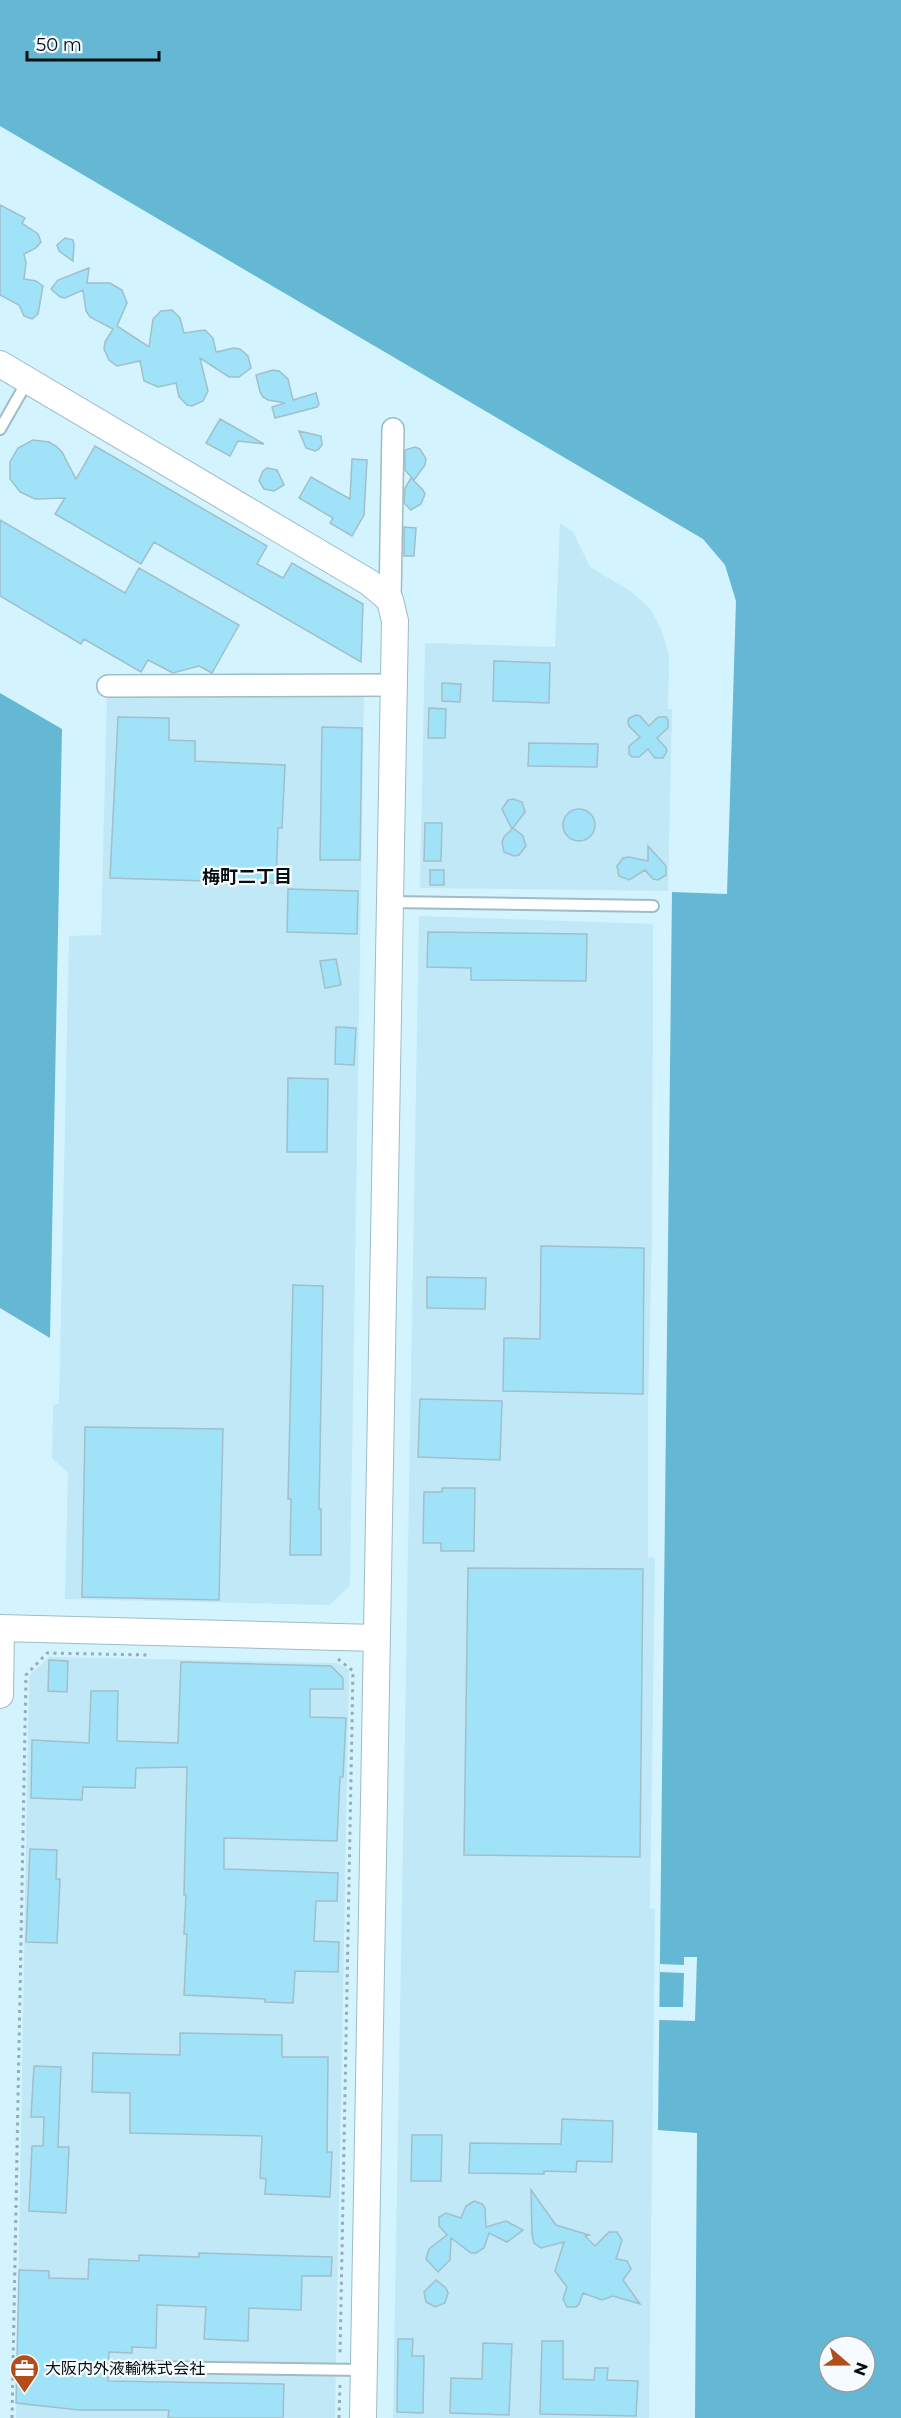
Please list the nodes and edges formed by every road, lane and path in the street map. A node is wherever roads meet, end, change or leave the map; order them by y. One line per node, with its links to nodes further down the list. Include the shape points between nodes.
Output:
1 (0, 364): 2 (street)
2 (28, 380): 3 (lane); 5 (street, via 370,583)
3 (0, 429)
4 (393, 429): 5 (street)
5 (390, 600): 6 (street, via 395,621)
6 (394, 685): 7 (street); 8 (street)
7 (108, 686)
8 (390, 902): 9 (lane); 11 (street)
9 (652, 906)
10 (1, 1628): 11 (street); 14 (street)
11 (376, 1638): 16 (street)
12 (151, 1655): 17 (path, via 47,1653 26,1675)
13 (337, 1659): 16 (path, via 353,1671)
14 (0, 1695)
15 (139, 2367): 16 (lane)
16 (352, 2370): 18 (path); 19 (street)
17 (12, 2418)
18 (339, 2418)
19 (363, 2418)

